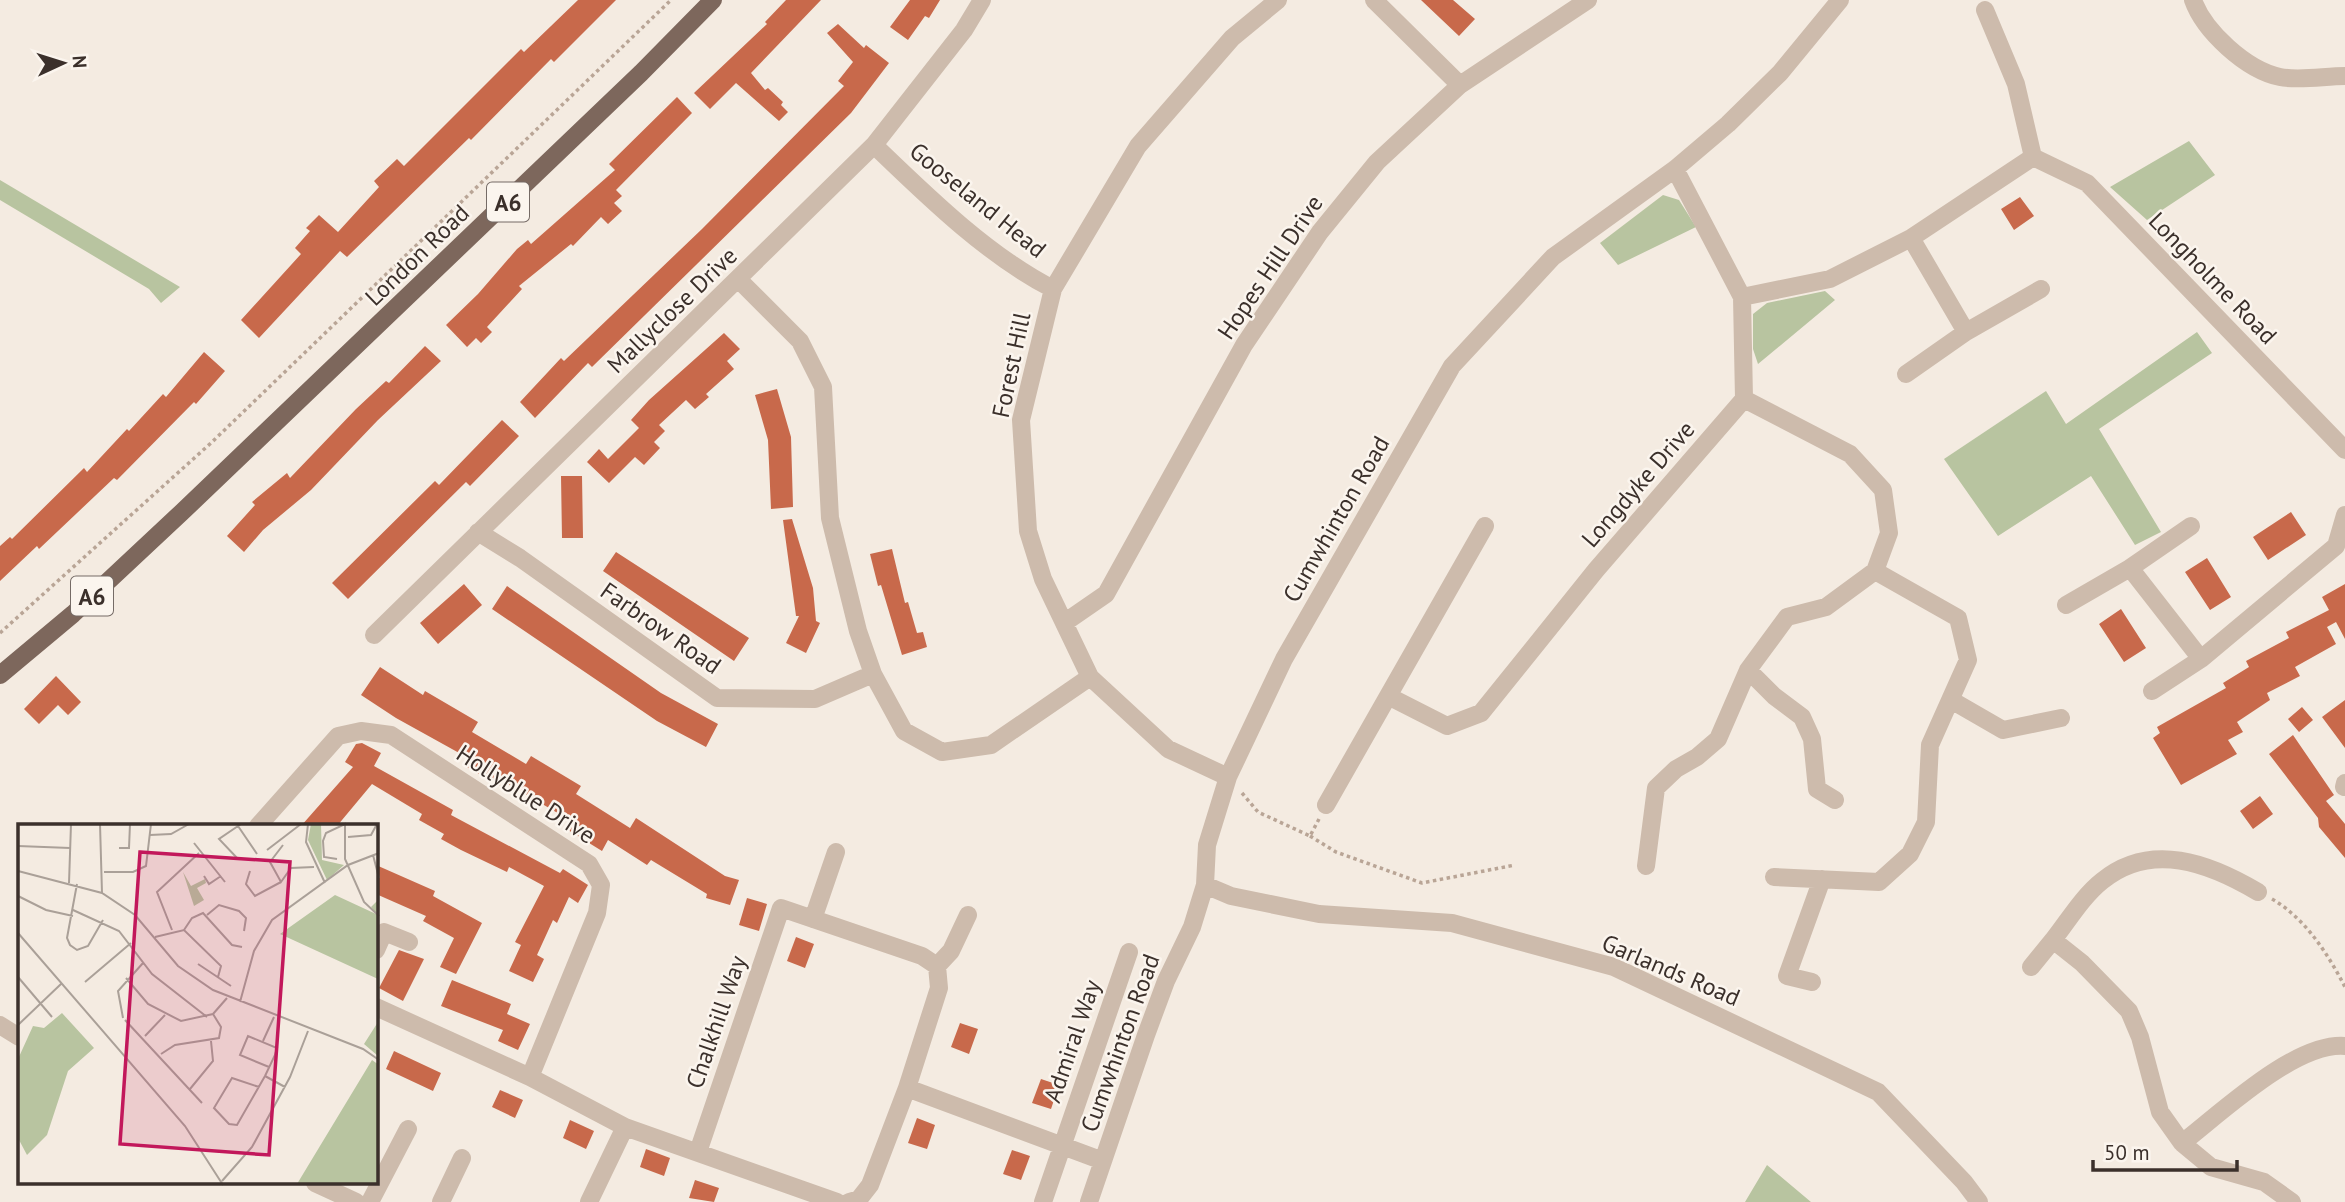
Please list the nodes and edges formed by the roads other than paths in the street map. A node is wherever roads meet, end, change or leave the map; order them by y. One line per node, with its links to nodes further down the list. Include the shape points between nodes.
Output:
1 (713, 0): 35 (main road, London Road / A6, via 181,513)
2 (982, 0): 11 (street, Mallyclose Drive)
3 (1278, 0): 16 (street, Forest Hill, via 1232,38 1138,146)
4 (1374, 0): 10 (street)
5 (1588, 0): 10 (street, Hopes Hill Drive)
6 (1840, 0): 13 (street, Cumwhinton Road, via 1780,73)
7 (2193, 0): 9 (street, via 2198,13 2235,56 2279,77)
8 (1985, 10): 12 (street, via 2016,84)
9 (2345, 76)
10 (1460, 85): 30 (street, Hopes Hill Drive, via 1377,162 1320,232 1244,345 1106,594)
11 (874, 145): 15 (street, Mallyclose Drive); 16 (street, Gooseland Head, via 1021,273)
12 (2033, 157): 14 (street); 22 (street, Longholme Road, via 2087,183)
13 (1675, 169): 18 (street); 41 (street, Cumwhinton Road, via 1553,257 1452,366 1284,659)
14 (1911, 238): 18 (street, via 1830,279); 19 (street)
15 (739, 279): 26 (street, Mallyclose Drive); 34 (street, via 800,341 823,387 830,518)
16 (1053, 289): 30 (street, Forest Hill, via 1021,420 1028,531)
17 (2041, 289): 19 (street)
18 (1742, 297): 21 (street)
19 (1966, 332): 20 (street)
20 (1906, 374)
21 (1744, 399): 28 (street, via 1850,454 1883,490 1889,533); 38 (street, Longdyke Drive, via 1596,570 1481,713 1447,726)
22 (2345, 450)
23 (2345, 514): 32 (street, via 2336,546)
24 (1485, 526): 38 (street)
25 (2192, 526): 27 (street)
26 (478, 532): 31 (street, Mallyclose Drive); 34 (street, Farbrow Road, via 717,698 814,699)
27 (2130, 568): 29 (street); 32 (street)
28 (1875, 571): 33 (street, via 1826,607 1787,617); 39 (street, via 1958,618 1968,660)
29 (2066, 605)
30 (1064, 623): 36 (street, Forest Hill)
31 (374, 635)
32 (2201, 659): 37 (street)
33 (1748, 670): 42 (street, via 1802,717 1812,739 1817,789); 46 (street, via 1718,739 1656,788)
34 (873, 674): 36 (street, via 904,731 942,752 991,745)
35 (0, 676)
36 (1090, 677): 41 (street, Forest Hill, via 1168,749)
37 (2152, 691)
38 (1388, 696): 43 (street)
39 (1951, 700): 40 (street, via 2003,730); 48 (street, via 1930,745 1926,822 1910,854 1879,882)
40 (2061, 719)
41 (1228, 777): 49 (street, Cumwhinton Road, via 1207,845)
42 (1835, 800)
43 (1326, 805)
44 (260, 824): 64 (street, Hollyblue Drive, via 338,736 361,731 391,735 589,864 601,885 597,913)
45 (836, 852): 52 (street)
46 (1646, 866)
47 (1774, 877): 48 (street)
48 (1822, 879): 59 (street, via 1787,976)
49 (1205, 885): 72 (street, Cumwhinton Road); 82 (street, Garlands Road, via 1231,896 1319,914 1452,923 1614,967 1878,1092)
50 (2258, 891): 54 (street, via 2186,859 2147,860 2125,866 2100,882)
51 (968, 915): 57 (street, via 951,951)
52 (813, 919): 57 (street, via 922,956); 70 (street, Chalkhill Way, via 780,908)
53 (380, 930): 55 (street)
54 (2053, 940): 58 (street); 68 (street, via 2129,1011 2160,1112)
55 (409, 942)
56 (1129, 952): 69 (street, Admiral Way)
57 (937, 966): 65 (street, via 939,988)
58 (2031, 967)
59 (1812, 982)
60 (378, 1008): 64 (street)
61 (0, 1025): 62 (street)
62 (18, 1036)
63 (2345, 1046): 68 (street, via 2308,1053 2286,1066)
64 (530, 1077): 66 (street)
65 (907, 1088): 69 (street); 79 (street, via 870,1185)
66 (625, 1126): 70 (street); 77 (street)
67 (408, 1129): 75 (street)
68 (2182, 1143): 83 (street, via 2211,1167 2264,1182)
69 (1062, 1146): 72 (street); 80 (street, Admiral Way)
70 (698, 1152): 78 (street)
71 (462, 1158): 76 (street)
72 (1102, 1161): 81 (street, Cumwhinton Road)
73 (317, 1184): 74 (street)
74 (356, 1202)
75 (370, 1202)
76 (441, 1202)
77 (589, 1202)
78 (837, 1202)
79 (851, 1202)
80 (1043, 1202)
81 (1089, 1202)
82 (1979, 1202)
83 (2291, 1202)

